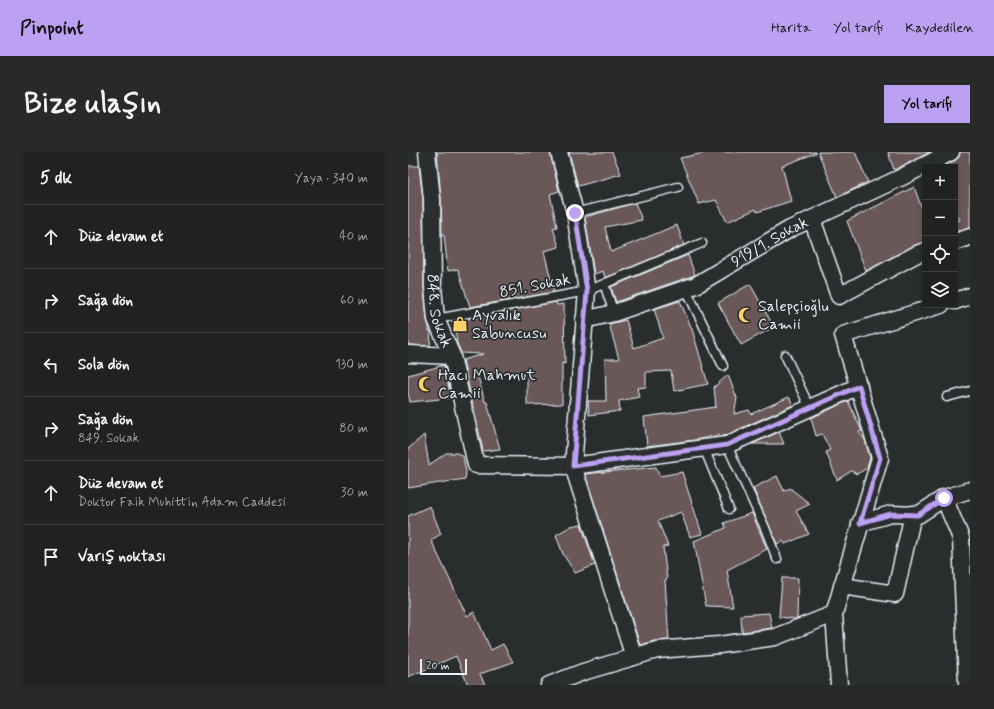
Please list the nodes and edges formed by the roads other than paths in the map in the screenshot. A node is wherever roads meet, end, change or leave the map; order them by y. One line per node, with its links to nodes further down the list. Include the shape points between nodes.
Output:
1 (427, 152): 18 (street, 848. Sokak, via 432,199)
2 (559, 152): 5 (street)
3 (951, 152): 6 (street, 919/1. Sokak)
4 (678, 187): 5 (lane)
5 (575, 213): 13 (street)
6 (812, 219): 10 (street, via 839,296); 12 (street, 919/1. Sokak)
7 (970, 237): 8 (street)
8 (958, 241)
9 (702, 243): 11 (lane, 851. Sokak)
10 (922, 252)
11 (604, 284): 13 (lane, 851. Sokak); 17 (lane)
12 (686, 289): 17 (street, 919/1. Sokak); 23 (lane)
13 (587, 291): 18 (lane, 851. Sokak); 19 (street)
14 (970, 296): 15 (street)
15 (958, 300)
16 (931, 308): 24 (street, via 844,335)
17 (614, 313): 19 (street, 919/1. Sokak)
18 (436, 319): 22 (street, 848. Sokak)
19 (584, 320): 30 (street)
20 (408, 354): 22 (street)
21 (785, 355): 27 (lane)
22 (452, 356): 30 (street, 848. Sokak, via 476,465)
23 (723, 366)
24 (859, 386): 27 (street); 35 (street, via 880,458)
25 (970, 391): 26 (lane)
26 (947, 397)
27 (810, 408): 28 (street)
28 (727, 445): 29 (street); 37 (lane)
29 (704, 448): 30 (street); 33 (lane)
30 (573, 466): 40 (street)
31 (970, 490): 32 (street)
32 (944, 498): 34 (street, via 918,515); 36 (street)
33 (729, 509)
34 (913, 514): 35 (street, via 891,514); 38 (street, via 895,594)
35 (860, 523): 38 (street)
36 (966, 539): 44 (street)
37 (776, 559)
38 (842, 586): 39 (street)
39 (834, 614): 40 (street, via 775,637 657,650); 43 (street)
40 (634, 657): 41 (street)
41 (584, 678): 42 (street)
42 (549, 685)
43 (839, 685)
44 (967, 685)

